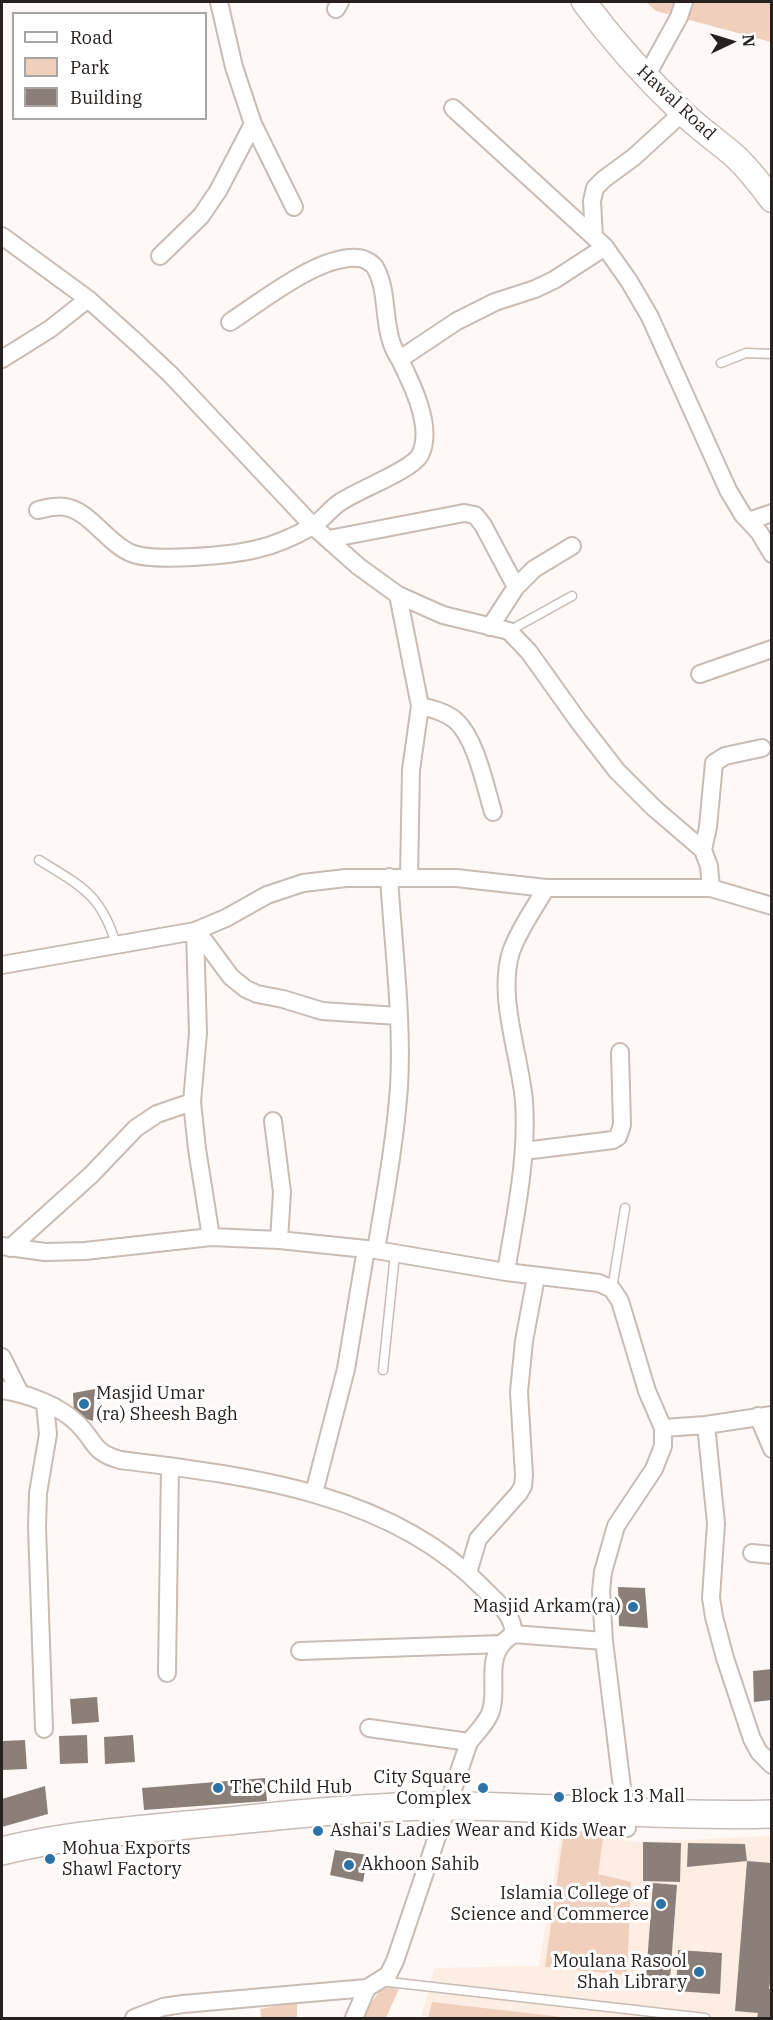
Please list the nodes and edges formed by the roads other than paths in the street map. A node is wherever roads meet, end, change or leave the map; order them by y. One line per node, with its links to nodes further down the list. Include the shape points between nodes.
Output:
1 (219, 2): 8 (street, via 234,67)
2 (584, 2): 6 (main road, Hawal Road, via 631,62)
3 (602, 2): 5 (main road, Hawal Road)
4 (684, 2): 5 (street)
5 (652, 66): 6 (main road, Hawal Road)
6 (680, 105): 9 (main road, Hawal Road, via 740,142); 10 (main road, Hawal Road, via 756,178); 13 (street, via 634,157 595,188 592,201)
7 (453, 108): 13 (street)
8 (253, 124): 11 (street); 14 (street, via 201,216)
9 (771, 173)
10 (771, 200)
11 (294, 207)
12 (2, 236): 15 (street)
13 (599, 242): 18 (street, via 554,280 495,302); 23 (street, via 650,317 723,480)
14 (160, 256)
15 (88, 299): 19 (street); 24 (street, via 170,374)
16 (230, 322): 18 (street, via 312,269 337,260 360,258 375,266 383,285 387,325)
17 (771, 354): 20 (lane, via 746,353)
18 (399, 358): 24 (street, via 423,417 420,455 410,465 339,503)
19 (2, 359)
20 (720, 363)
21 (38, 510): 24 (street, via 76,510 130,553 162,558 256,549)
22 (771, 513): 23 (street)
23 (749, 521): 27 (street)
24 (313, 526): 25 (street)
25 (329, 539): 28 (street, via 464,513 475,515); 29 (street)
26 (573, 546): 28 (street, via 534,569)
27 (771, 554)
28 (516, 587): 31 (street)
29 (398, 596): 31 (street, via 443,615); 35 (street)
30 (572, 596): 32 (lane)
31 (490, 627): 32 (street)
32 (508, 631): 38 (street, via 529,652 617,771)
33 (771, 649): 34 (street)
34 (700, 674)
35 (420, 706): 37 (street, via 441,711 466,733); 41 (street, via 411,770)
36 (762, 748): 38 (street, via 726,756 714,763)
37 (493, 812)
38 (704, 850): 43 (street)
39 (39, 860): 46 (lane, via 92,895 110,924)
40 (389, 877): 41 (street); 45 (street, via 303,884 267,895); 48 (street)
41 (409, 877): 42 (street)
42 (546, 888): 43 (street); 52 (street, via 523,925 511,952 507,975 524,1100)
43 (711, 888): 44 (street)
44 (771, 906)
45 (196, 931): 46 (street); 48 (street, via 231,977 257,994 322,1011); 50 (street, via 198,1033)
46 (116, 944): 47 (street)
47 (2, 964)
48 (398, 1016): 57 (street, via 399,1085 394,1141)
49 (620, 1052): 52 (street, via 622,1125 618,1137)
50 (192, 1102): 54 (street); 56 (street, via 157,1114 136,1128 91,1175)
51 (273, 1120): 55 (street, via 282,1192)
52 (524, 1151): 59 (street)
53 (625, 1208): 61 (lane)
54 (211, 1237): 55 (street); 56 (street, via 85,1251 45,1252)
55 (279, 1240): 57 (street)
56 (6, 1247)
57 (371, 1250): 58 (street); 72 (street)
58 (396, 1254): 59 (street); 63 (lane)
59 (506, 1272): 60 (street)
60 (536, 1277): 61 (street, via 599,1283); 75 (street, via 519,1392 523,1486 478,1539)
61 (612, 1289): 69 (street, via 620,1301 647,1391)
62 (2, 1357): 65 (street)
63 (382, 1370)
64 (2, 1390): 65 (street)
65 (20, 1393): 66 (street)
66 (45, 1404): 71 (street, via 66,1414 105,1455); 81 (street, via 48,1434 38,1492 37,1527)
67 (765, 1416): 68 (street); 70 (street)
68 (706, 1425): 69 (street); 83 (street, via 716,1523 714,1617 752,1739)
69 (663, 1428): 77 (street, via 663,1446 654,1469 616,1526 609,1547 601,1591)
70 (771, 1449)
71 (170, 1466): 72 (street); 79 (street)
72 (314, 1493): 75 (street, via 398,1525)
73 (752, 1553): 74 (street)
74 (771, 1555)
75 (468, 1573): 76 (street, via 507,1614 512,1623)
76 (507, 1639): 77 (street); 78 (street); 82 (street, via 493,1667 491,1710)
77 (604, 1641): 86 (street)
78 (300, 1651)
79 (167, 1673)
80 (369, 1728): 82 (street)
81 (44, 1729)
82 (469, 1742): 85 (street)
83 (771, 1765)
84 (771, 1814): 86 (highway)
85 (444, 1815): 86 (highway, via 552,1824); 88 (highway, via 340,1810 56,1839); 89 (highway, via 66,1856); 90 (street, via 395,1961 388,1975)
86 (626, 1819): 87 (highway, via 722,1832)
87 (771, 1830)
88 (2, 1851)
89 (2, 1867)
90 (374, 1985): 91 (street, via 183,2004 162,2007); 92 (street); 93 (lane)
91 (134, 2019)
92 (354, 2019)
93 (705, 2019)

